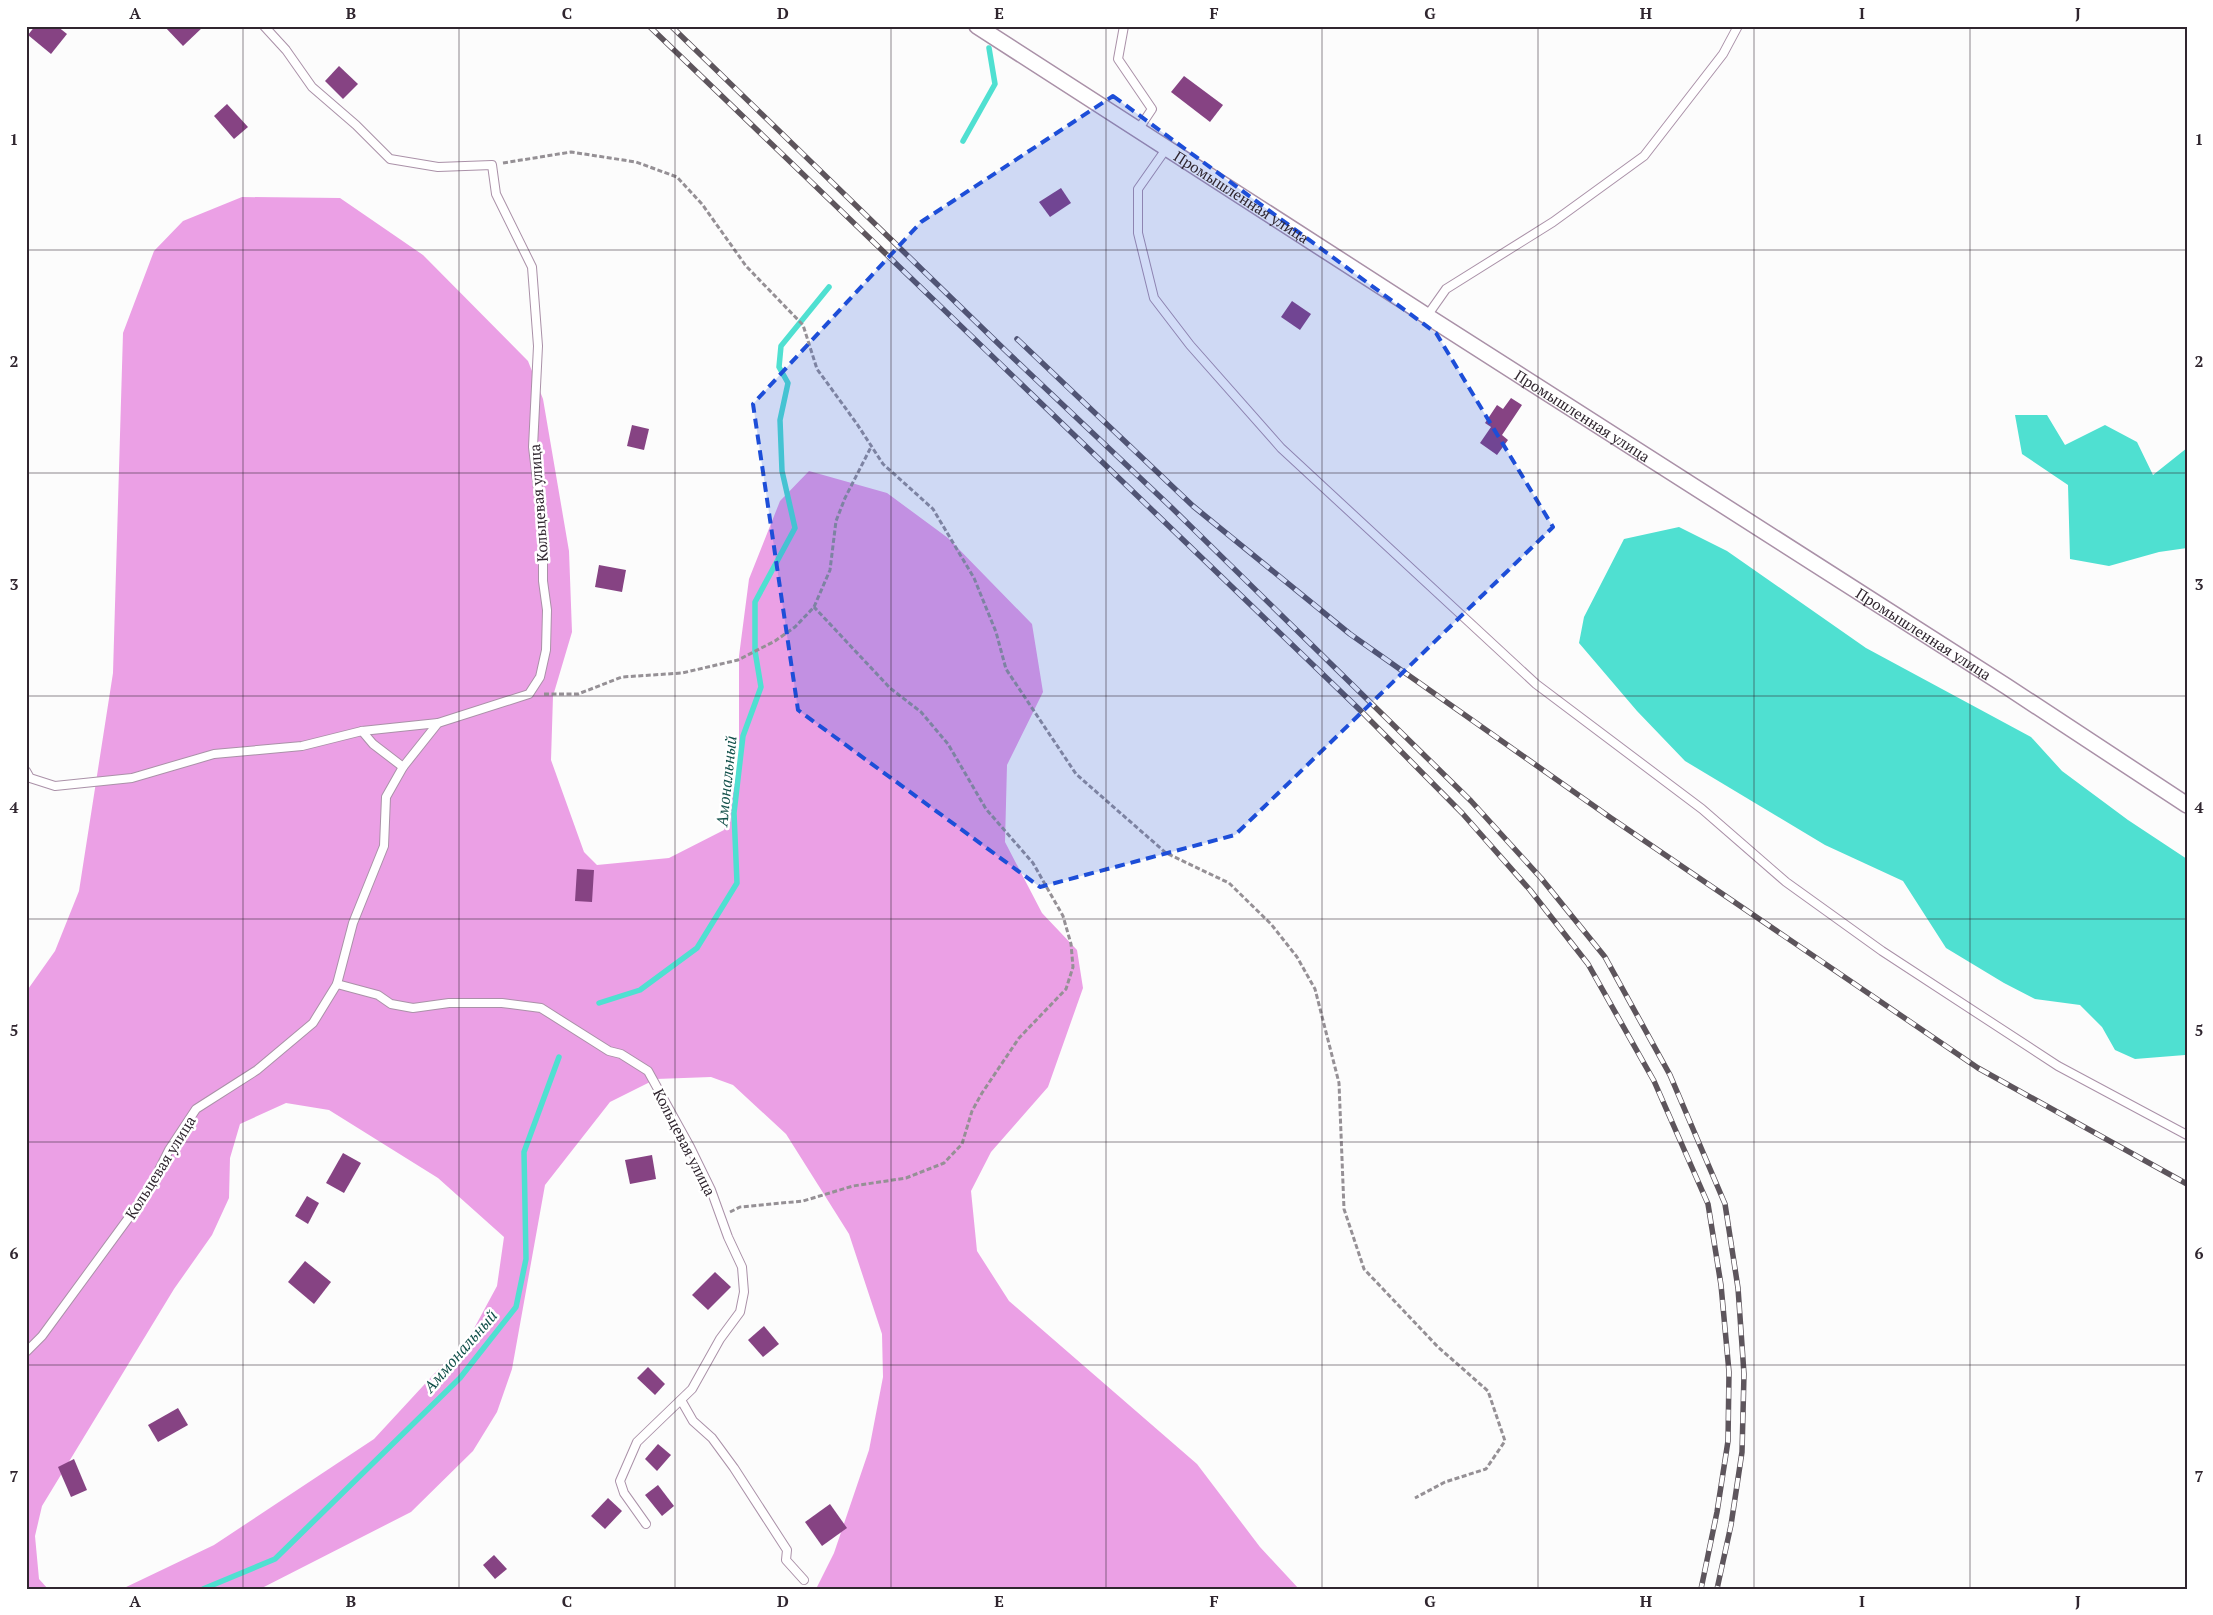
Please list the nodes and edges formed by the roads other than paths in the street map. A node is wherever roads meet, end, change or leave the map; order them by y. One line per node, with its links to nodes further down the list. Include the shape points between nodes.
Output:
1 (264, 26): 8 (lane, Кольцевая улица, via 312,87 390,159 438,167 492,165 496,194 532,267 538,346 533,447 543,530 546,650 540,678 529,694)
2 (977, 26): 5 (street, Промышленная улица)
3 (1124, 26): 5 (lane, via 1118,59 1152,109)
4 (1738, 26): 7 (lane, via 1723,54 1644,156 1553,222 1446,289)
5 (1138, 130): 6 (street, Промышленная улица)
6 (1166, 149): 7 (street, Промышленная улица); 14 (lane, via 1138,189 1138,233 1154,298 1190,345 1281,448 1536,684 1702,809 1786,882 1882,951 2058,1066)
7 (1426, 316): 12 (street, Промышленная улица)
8 (438, 723): 9 (lane); 10 (lane, Кольцевая улица)
9 (362, 731): 10 (lane); 11 (lane, via 302,746 214,754 132,778 55,786 30,778)
10 (403, 768): 13 (lane, Кольцевая улица, via 386,797 384,846 353,923)
11 (26, 770)
12 (2187, 805)
13 (337, 984): 15 (lane, Кольцевая улица, via 313,1023 257,1070 196,1109 168,1150 150,1190 42,1336); 16 (lane, Кольцевая улица, via 378,995 390,1004 413,1008 449,1003 502,1003 541,1008 609,1051 648,1071 711,1190 742,1268 744,1292 740,1312 720,1339 692,1389)
14 (2187, 1135)
15 (26, 1352)
16 (681, 1400): 17 (lane, Кольцевая улица, via 637,1442 620,1481 624,1494); 18 (lane, via 693,1421 712,1438 734,1468 787,1550 786,1560)
17 (646, 1524)
18 (804, 1580)

